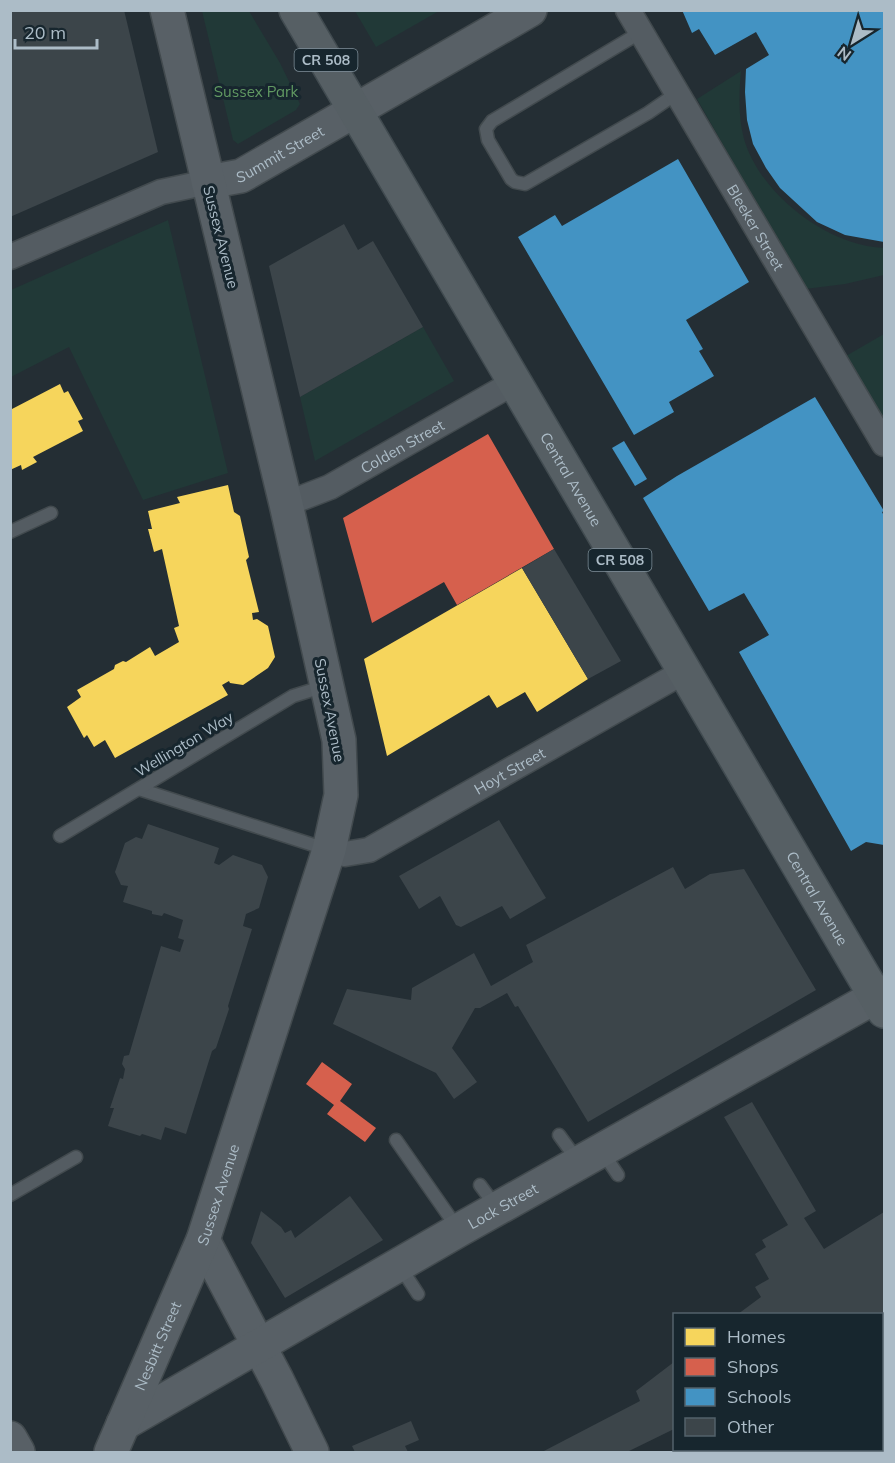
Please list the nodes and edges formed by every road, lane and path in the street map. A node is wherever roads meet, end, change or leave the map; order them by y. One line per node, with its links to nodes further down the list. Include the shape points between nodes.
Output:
1 (167, 10): 8 (street, Sussex Avenue)
2 (296, 10): 7 (main road, Central Avenue / CR 508)
3 (530, 10): 7 (street, Summit Street)
4 (628, 10): 5 (street, Bleeker Street)
5 (641, 32): 6 (street, Bleeker Street); 6 (lane, via 492,120 486,129 488,140 511,178 525,184)
6 (677, 93): 11 (street, Bleeker Street)
7 (355, 109): 8 (street, Summit Street, via 241,176); 10 (main road, Central Avenue / CR 508)
8 (208, 182): 9 (street, Summit Street, via 161,192); 12 (street, Sussex Avenue)
9 (10, 257)
10 (515, 382): 12 (street, Colden Street, via 330,487); 15 (main road, Central Avenue / CR 508)
11 (885, 444)
12 (286, 504): 16 (street, Sussex Avenue)
13 (51, 513): 14 (lane)
14 (10, 532)
15 (685, 671): 19 (street, Hoyt Street, via 369,850 345,854); 20 (main road, Central Avenue / CR 508)
16 (327, 686): 17 (lane, Wellington Way, via 293,696); 19 (street, Sussex Avenue, via 339,740 342,782)
17 (139, 789): 18 (lane, Wellington Way); 19 (lane)
18 (60, 836)
19 (329, 850): 27 (street, Sussex Avenue)
20 (882, 1000): 24 (street, Lock Street)
21 (559, 1135): 24 (lane)
22 (396, 1140): 26 (lane)
23 (76, 1157): 25 (lane)
24 (599, 1162): 26 (street, Lock Street, via 489,1196)
25 (10, 1195)
26 (459, 1230): 28 (street, Lock Street)
27 (203, 1240): 30 (street, Sussex Avenue); 32 (street, Nesbitt Street)
28 (399, 1264): 29 (lane); 30 (street, Lock Street)
29 (418, 1294)
30 (258, 1345): 32 (street, Lock Street); 34 (street, Sussex Avenue)
31 (10, 1438): 33 (street)
32 (117, 1438)
33 (18, 1452)
34 (312, 1452)

